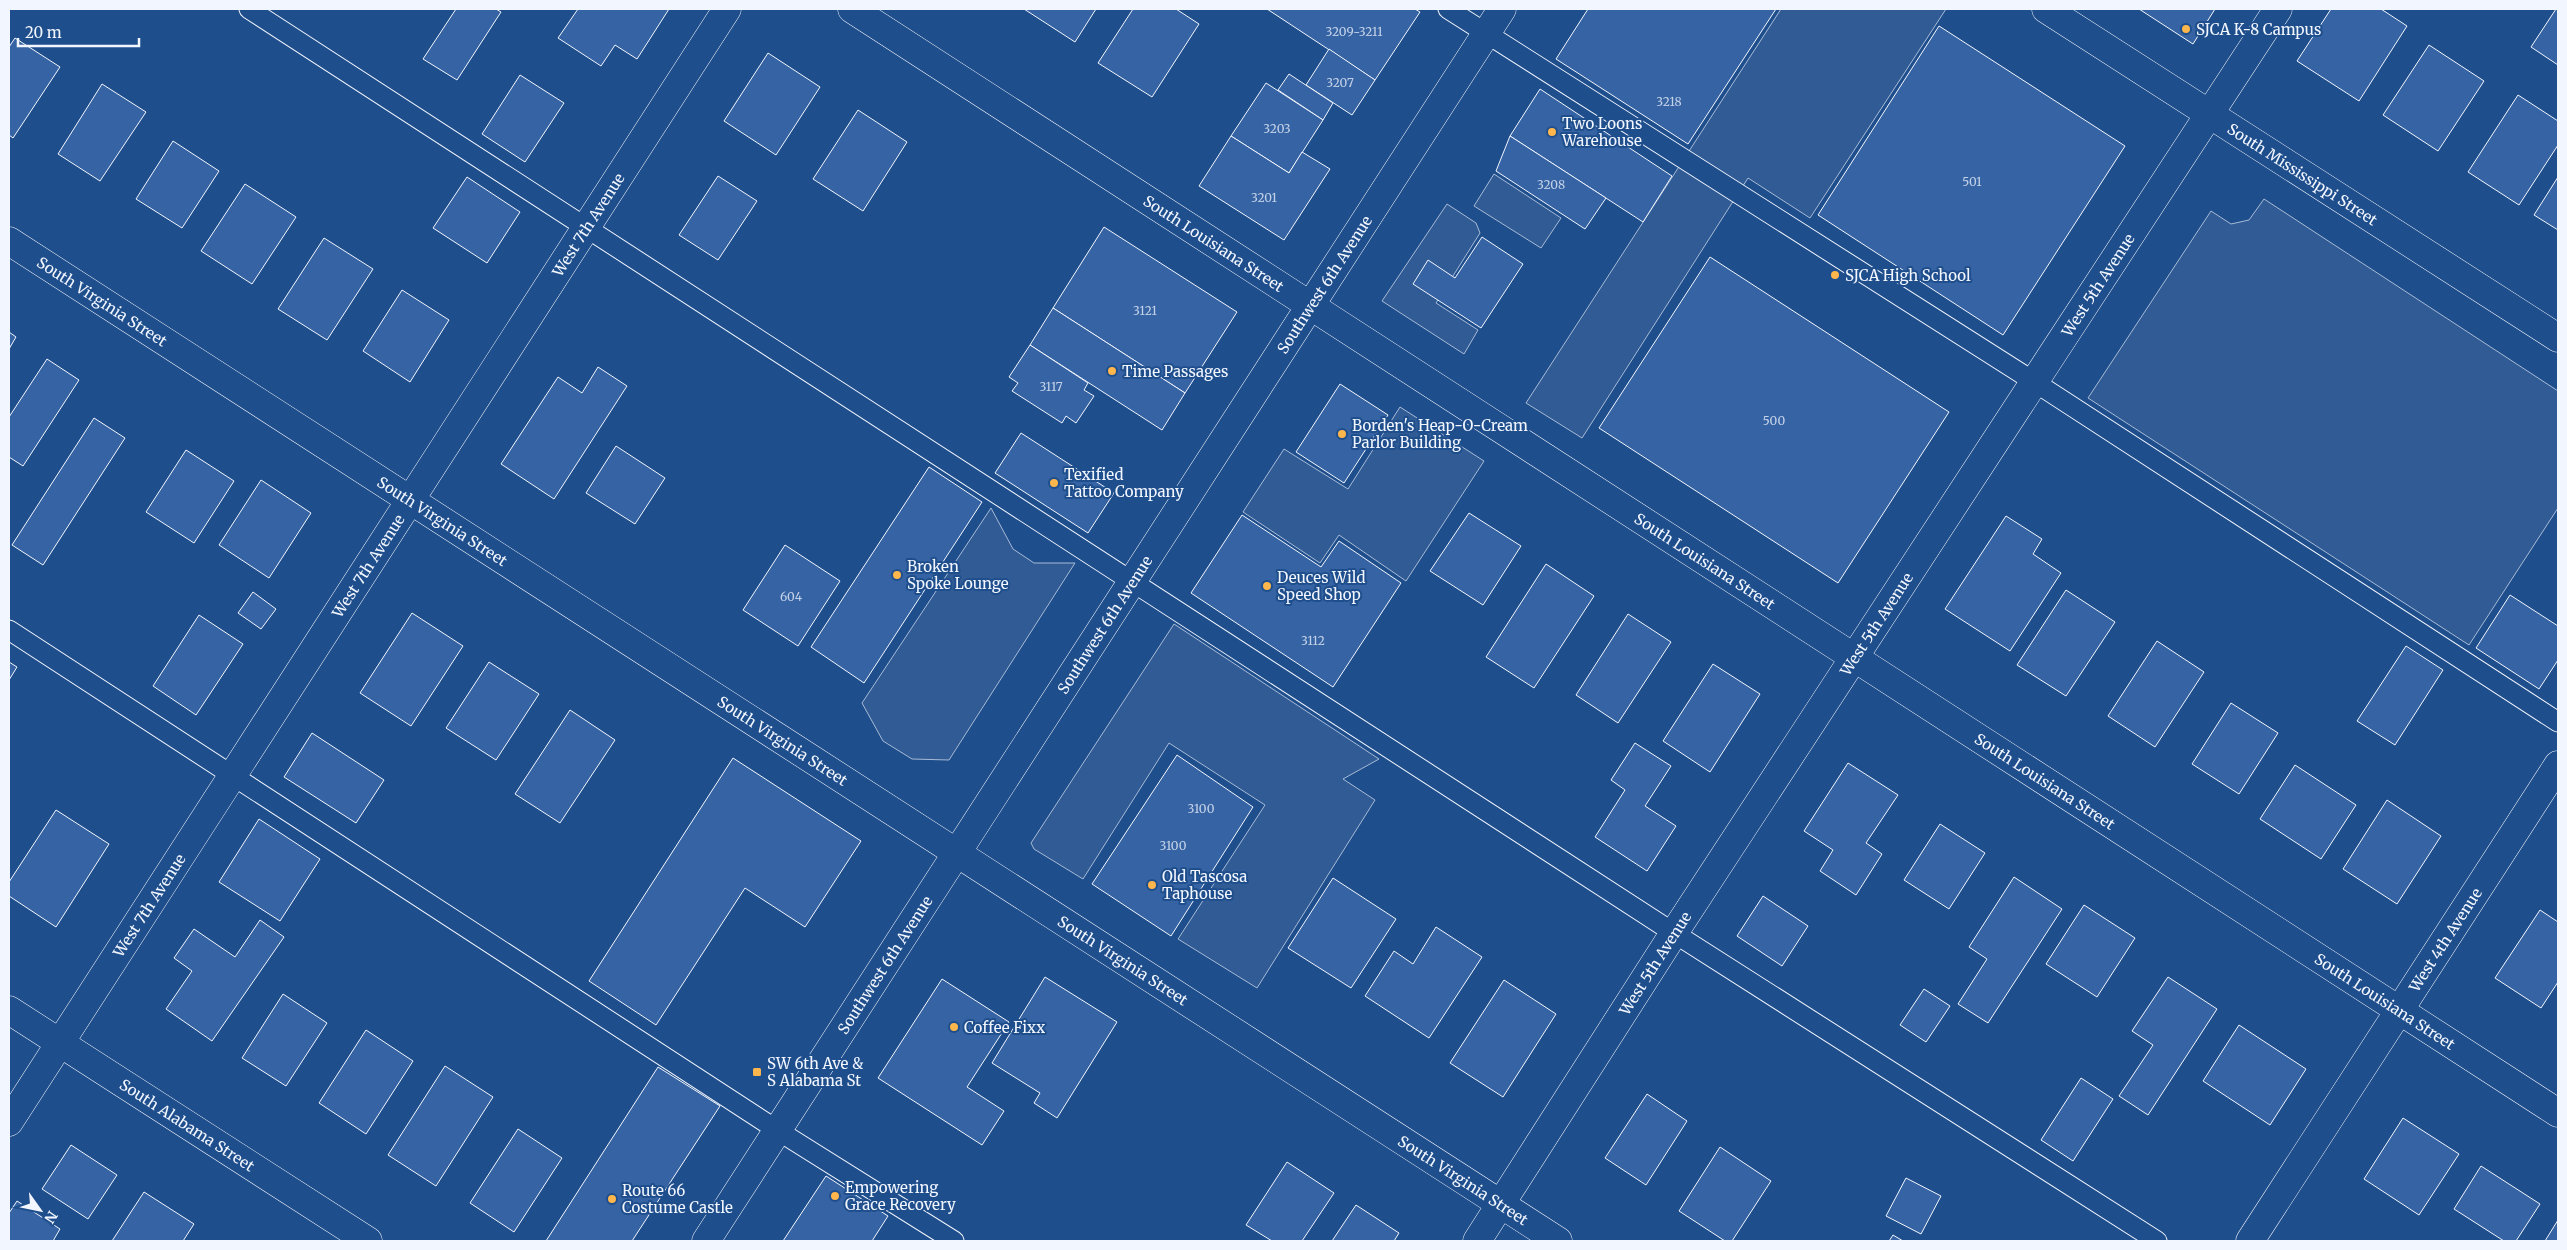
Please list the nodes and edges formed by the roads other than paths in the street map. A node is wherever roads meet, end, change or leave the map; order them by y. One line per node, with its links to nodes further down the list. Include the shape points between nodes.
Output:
1 (249, 9): 10 (lane)
2 (727, 9): 10 (street, West 7th Avenue)
3 (852, 9): 12 (street, South Louisiana Street)
4 (1448, 9): 8 (lane)
5 (1502, 9): 8 (street, Southwest 6th Avenue)
6 (2046, 9): 9 (street, South Mississippi Street)
7 (2278, 9): 9 (street, West 5th Avenue)
8 (1486, 33): 12 (street, Southwest 6th Avenue); 14 (lane)
9 (2209, 114): 13 (street, South Mississippi Street); 14 (street, West 5th Avenue)
10 (586, 225): 15 (street, West 7th Avenue); 16 (lane)
11 (9, 241): 15 (street, South Virginia Street)
12 (1309, 304): 16 (street, Southwest 6th Avenue); 18 (street, South Louisiana Street)
13 (2558, 338)
14 (2033, 381): 18 (street, West 5th Avenue); 19 (lane)
15 (410, 500): 21 (street, West 7th Avenue); 22 (street, South Virginia Street)
16 (1132, 580): 22 (street, Southwest 6th Avenue); 23 (lane)
17 (9, 630): 21 (lane)
18 (1856, 657): 23 (street, West 5th Avenue); 25 (street, South Louisiana Street)
19 (2558, 722)
20 (2558, 765): 25 (street, West 4th Avenue)
21 (232, 776): 26 (street, West 7th Avenue); 29 (lane)
22 (956, 853): 29 (street, Southwest 6th Avenue); 30 (street, South Virginia Street)
23 (1674, 932): 30 (street, West 5th Avenue); 36 (lane)
24 (9, 1010): 26 (street, South Alabama Street)
25 (2400, 1012): 27 (street, South Louisiana Street); 37 (street, West 4th Avenue)
26 (60, 1043): 28 (street, West 7th Avenue); 31 (street, South Alabama Street)
27 (2558, 1113)
28 (9, 1122)
29 (777, 1130): 32 (street, Southwest 6th Avenue); 33 (lane)
30 (1501, 1205): 34 (street, West 5th Avenue); 35 (street, South Virginia Street)
31 (368, 1241)
32 (706, 1241)
33 (954, 1241)
34 (1477, 1241)
35 (1558, 1241)
36 (2157, 1241)
37 (2250, 1241)

